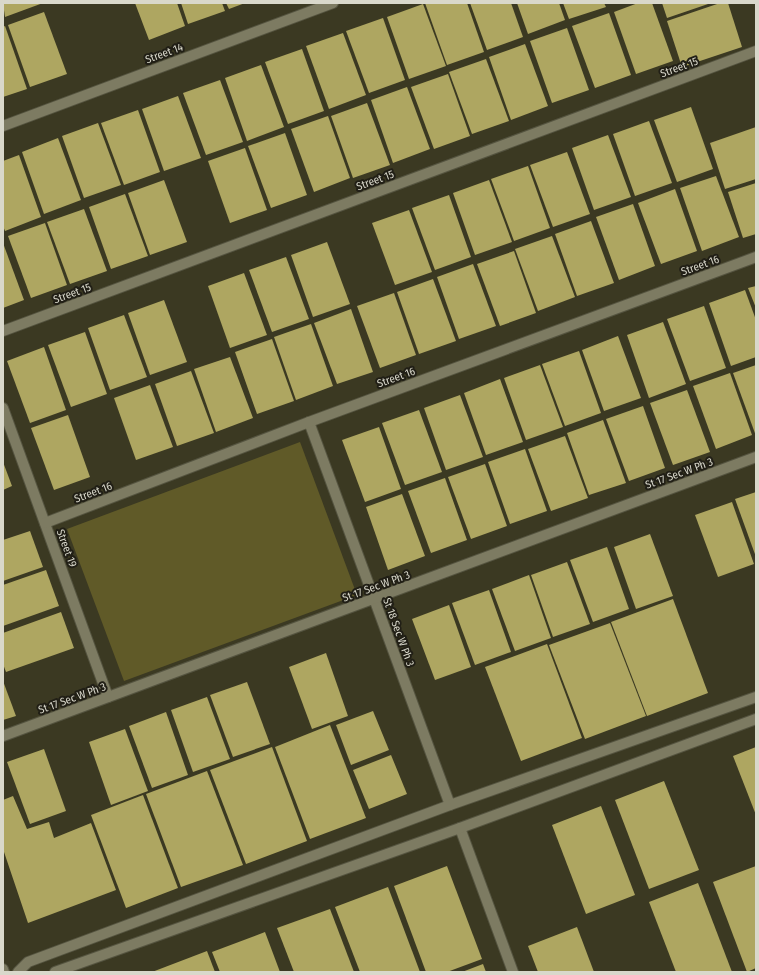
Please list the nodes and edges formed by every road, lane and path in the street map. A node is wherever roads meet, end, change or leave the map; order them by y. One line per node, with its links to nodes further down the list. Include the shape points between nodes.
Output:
1 (333, 3): 3 (street, Street 14)
2 (756, 51): 5 (street, Street 15)
3 (3, 126)
4 (756, 257): 7 (street, Street 16)
5 (3, 331)
6 (3, 408): 9 (street, Street 19)
7 (309, 422): 9 (street, Street 16); 10 (street, St 18 Sec W Ph 3)
8 (756, 457): 10 (street, St 17 Sec W Ph 3)
9 (45, 523): 11 (street, Street 19)
10 (374, 599): 11 (street, St 17 Sec W Ph 3); 15 (street, St 18 Sec W Ph 3)
11 (108, 697): 14 (street, St 17 Sec W Ph 3)
12 (756, 697): 15 (street)
13 (756, 719): 16 (street)
14 (3, 736)
15 (450, 805): 17 (street, via 28,962)
16 (460, 828): 18 (street); 19 (street)
17 (18, 972)
18 (55, 972)
19 (513, 972)

